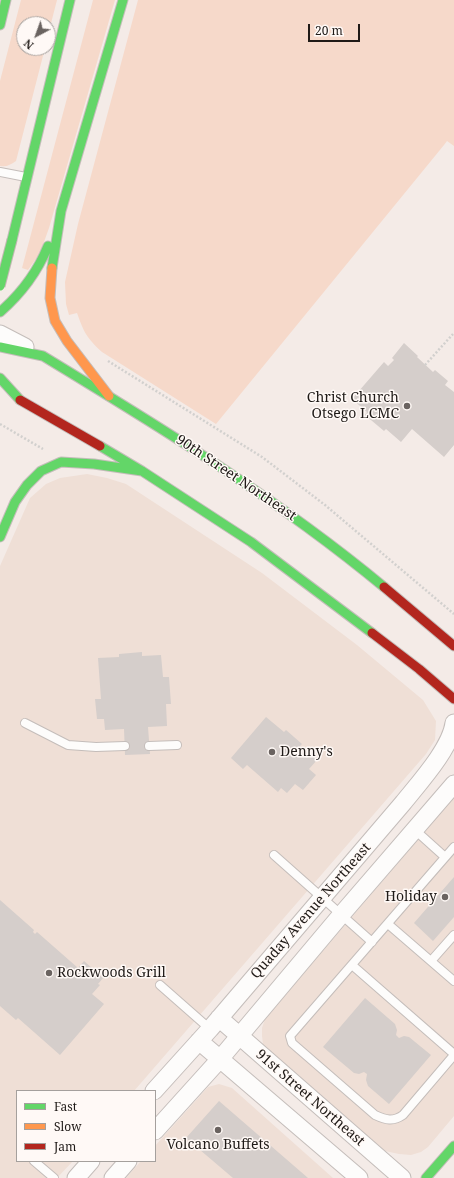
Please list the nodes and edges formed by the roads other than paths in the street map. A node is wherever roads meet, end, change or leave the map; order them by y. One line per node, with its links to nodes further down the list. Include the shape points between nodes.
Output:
1 (6, 0): 4 (main road)
2 (70, 0): 6 (main road)
3 (123, 0): 7 (main road)
4 (0, 25)
5 (0, 172): 6 (lane)
6 (27, 177): 8 (main road, bridge)
7 (61, 211): 9 (main road, via 45,255 33,278 13,302); 15 (main road, via 50,298 55,321)
8 (0, 286)
9 (0, 312)
10 (0, 334): 12 (street, 90th Street Northeast)
11 (0, 347): 12 (main road)
12 (43, 356): 15 (main road, 90th Street Northeast)
13 (0, 378): 16 (main road)
14 (0, 388): 16 (street)
15 (109, 396): 19 (main road, 90th Street Northeast, via 166,431 301,522)
16 (20, 400): 17 (main road)
17 (142, 471): 18 (main road, via 61,462 41,471 26,485 15,502); 20 (main road, via 327,598)
18 (0, 537)
19 (454, 646)
20 (454, 699)
21 (25, 723): 24 (lane, via 68,745)
22 (454, 723): 31 (street, Quaday Avenue Northeast, via 449,740 426,774)
23 (177, 745): 25 (lane)
24 (125, 746)
25 (149, 746)
26 (454, 784): 27 (street, Quaday Avenue Northeast)
27 (415, 830): 30 (lane); 32 (street, Quaday Avenue Northeast)
28 (454, 847): 30 (lane)
29 (274, 855): 31 (lane)
30 (445, 857): 33 (lane)
31 (322, 898): 32 (lane); 40 (street, Quaday Avenue Northeast)
32 (341, 915): 35 (lane); 41 (street, Quaday Avenue Northeast)
33 (388, 924): 35 (lane); 36 (lane)
34 (454, 935): 36 (lane)
35 (372, 942): 37 (lane)
36 (431, 961): 38 (lane)
37 (352, 964): 42 (lane); 42 (lane, via 293,1032 290,1036 292,1043 375,1115 389,1120 395,1120 403,1115)
38 (454, 981)
39 (160, 985): 40 (lane)
40 (209, 1029): 41 (street, 91st Street Northeast); 43 (street, 91st Street Northeast); 44 (street, Quaday Avenue Northeast)
41 (239, 1036): 43 (street, Quaday Avenue Northeast); 54 (street, 91st Street Northeast)
42 (454, 1055)
43 (220, 1059): 45 (street, Quaday Avenue Northeast); 53 (street, 91st Street Northeast)
44 (155, 1090)
45 (156, 1130)
46 (454, 1146): 55 (main road)
47 (35, 1162): 50 (lane)
48 (90, 1162): 51 (street)
49 (127, 1162): 52 (street)
50 (54, 1178)
51 (76, 1178)
52 (113, 1178)
53 (360, 1178)
54 (402, 1178)
55 (426, 1178)

